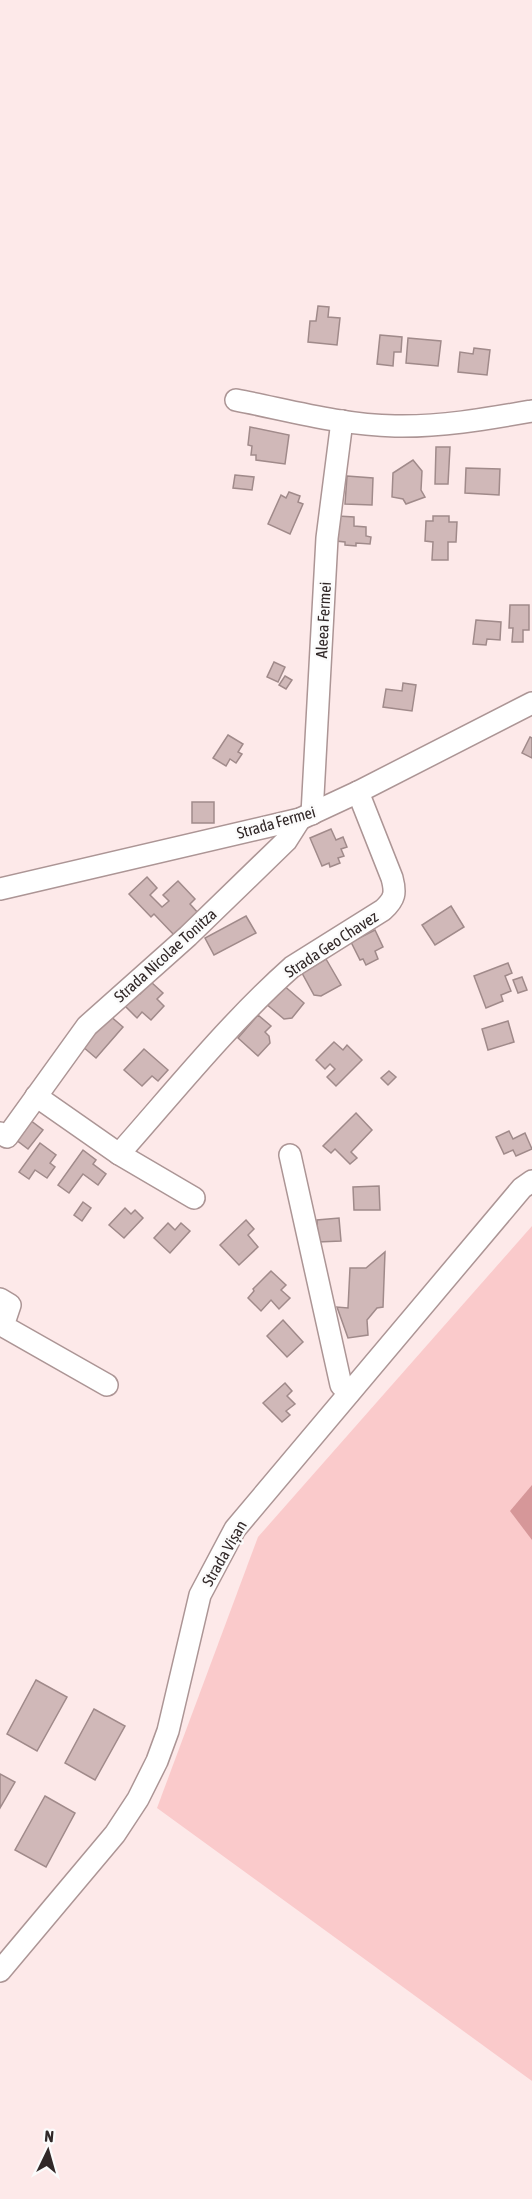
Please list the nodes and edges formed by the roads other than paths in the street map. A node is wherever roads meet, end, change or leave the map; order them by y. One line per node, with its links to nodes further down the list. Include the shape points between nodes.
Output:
1 (236, 400): 3 (street)
2 (532, 411): 3 (street, via 452,424)
3 (342, 424): 6 (street, Aleea Fermei, via 327,538)
4 (532, 703): 5 (street, Strada Fermei)
5 (358, 792): 6 (street, Strada Fermei); 10 (street, Strada Geo Chavez, via 392,878 392,902 279,978)
6 (306, 817): 7 (street, Strada Fermei); 8 (street, Strada Nicolae Tonitza, via 188,936 87,1026)
7 (0, 889)
8 (36, 1096): 9 (street, Strada Nicolae Tonitza); 10 (street)
9 (2, 1140)
10 (119, 1154): 13 (street)
11 (290, 1155): 16 (street, via 341,1385)
12 (532, 1181): 16 (street, Strada Vișan)
13 (194, 1198)
14 (0, 1299): 15 (street, via 10,1305 3,1326)
15 (107, 1385)
16 (349, 1393): 17 (street, Strada Vișan, via 235,1528 200,1595 168,1731 138,1799 115,1834)
17 (0, 1971)

